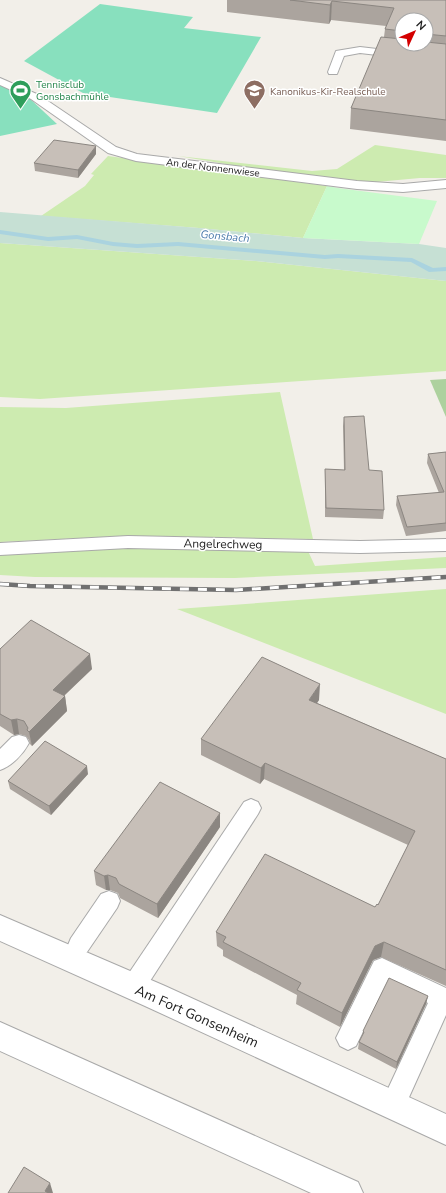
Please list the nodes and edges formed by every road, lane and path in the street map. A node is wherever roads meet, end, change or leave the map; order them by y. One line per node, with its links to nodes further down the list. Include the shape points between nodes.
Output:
1 (446, 60): 2 (lane, via 360,50 340,53)
2 (334, 72)
3 (0, 81): 4 (lane, An der Nonnenwiese, via 35,97 112,150 136,157 357,185 403,188)
4 (446, 184)
5 (446, 545): 6 (lane, Angelrechweg, via 360,547 128,542)
6 (0, 549)
7 (20, 743): 8 (lane)
8 (0, 762)
9 (251, 808): 13 (lane)
10 (109, 901): 12 (lane)
11 (0, 928): 13 (street, Am Fort Gonsenheim)
12 (80, 945)
13 (133, 987): 16 (street, Am Fort Gonsenheim)
14 (0, 1036): 18 (street)
15 (348, 1038): 16 (lane, via 382,969 442,998)
16 (392, 1106): 17 (street, Am Fort Gonsenheim)
17 (446, 1130)
18 (347, 1193)

